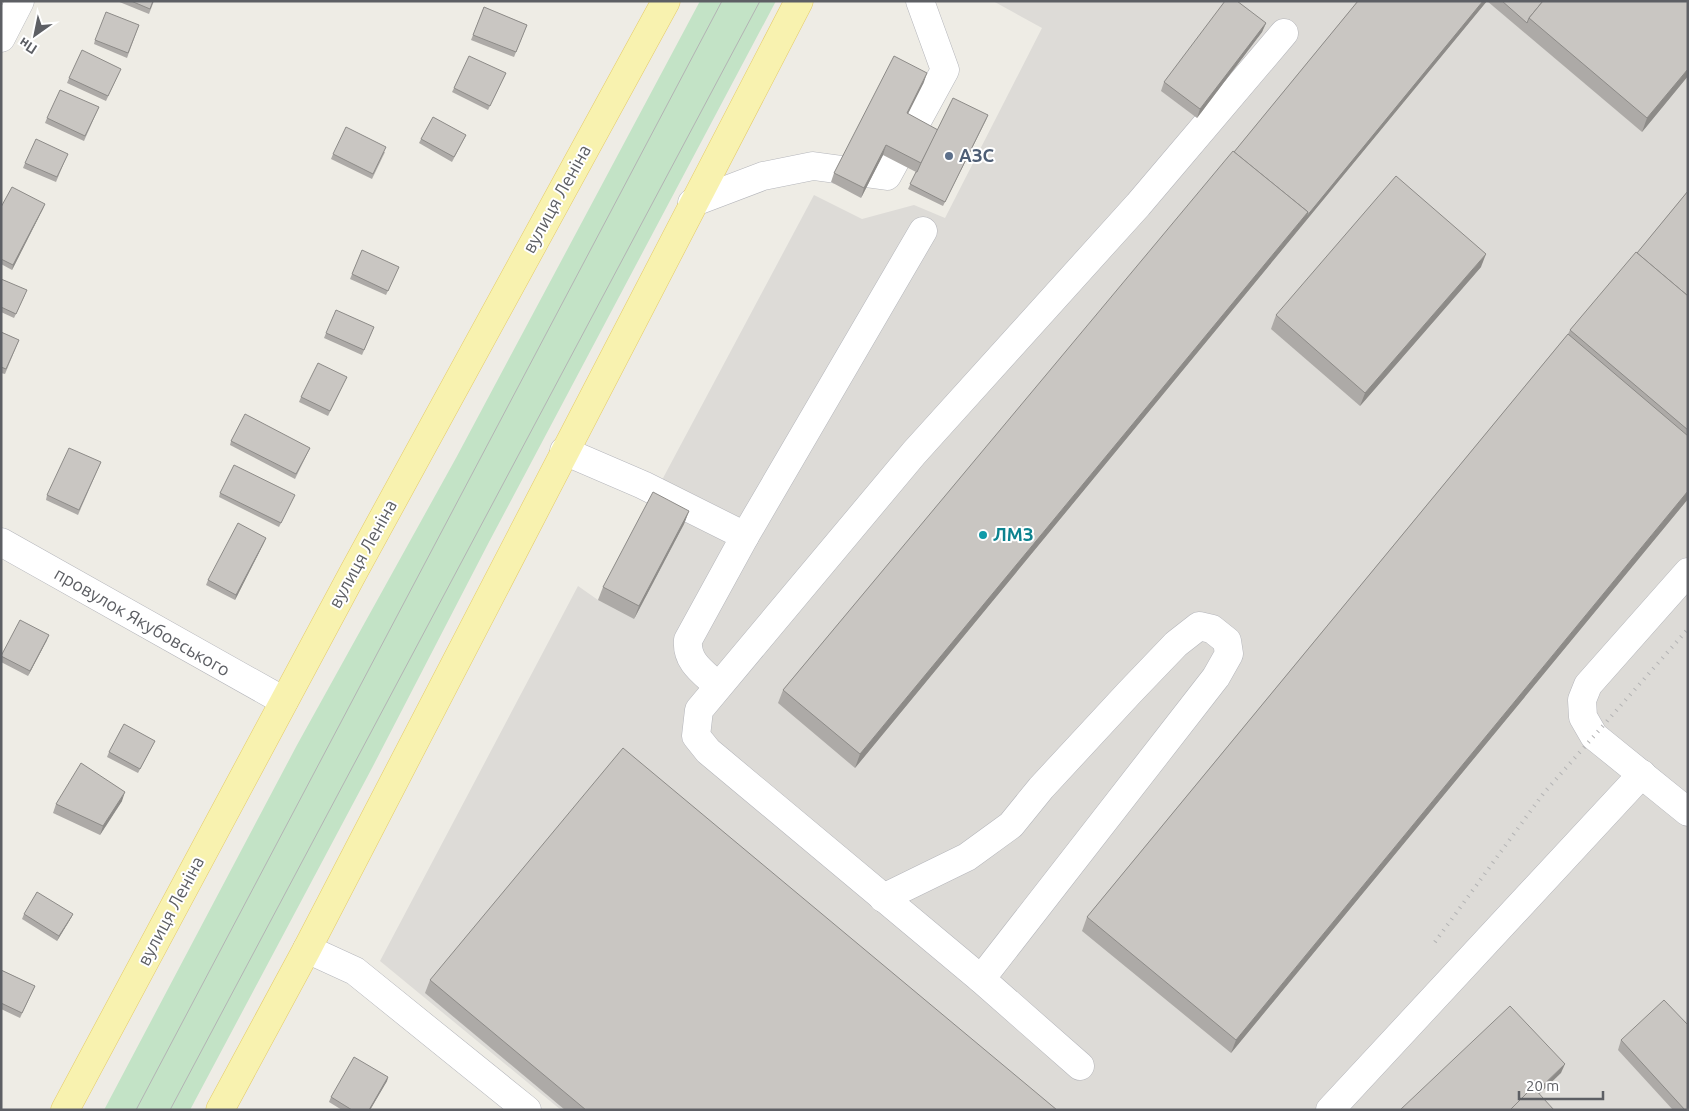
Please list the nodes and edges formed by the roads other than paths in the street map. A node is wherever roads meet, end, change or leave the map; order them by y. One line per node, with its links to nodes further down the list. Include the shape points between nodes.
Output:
1 (20, 1): 6 (street)
2 (666, 1): 14 (main road, вулиця Леніна)
3 (799, 1): 7 (main road)
4 (920, 1): 7 (street, via 945,70 887,176 813,166 764,176)
5 (1284, 32): 13 (street, via 1138,205 914,453)
6 (1, 38)
7 (692, 203): 9 (main road)
8 (923, 231): 10 (street)
9 (564, 451): 10 (street, via 643,485); 18 (main road)
10 (745, 536): 13 (street, via 688,640 687,651 694,664)
11 (1, 542): 14 (street, провулок Якубовського)
12 (1688, 572): 15 (street, via 1588,685 1582,700 1583,717 1594,736)
13 (718, 686): 17 (street, via 700,710 696,736 708,751)
14 (284, 701): 21 (main road, вулиця Леніна)
15 (1642, 774): 16 (street); 24 (street)
16 (1688, 812)
17 (883, 898): 19 (street); 19 (street, via 967,857 1011,825 1136,686 1176,644 1199,626 1212,629 1227,641 1229,654 1216,677)
18 (307, 949): 22 (main road); 23 (street, via 355,970)
19 (981, 979): 20 (street)
20 (1080, 1066)
21 (65, 1110)
22 (220, 1110)
23 (527, 1110)
24 (1330, 1110)

